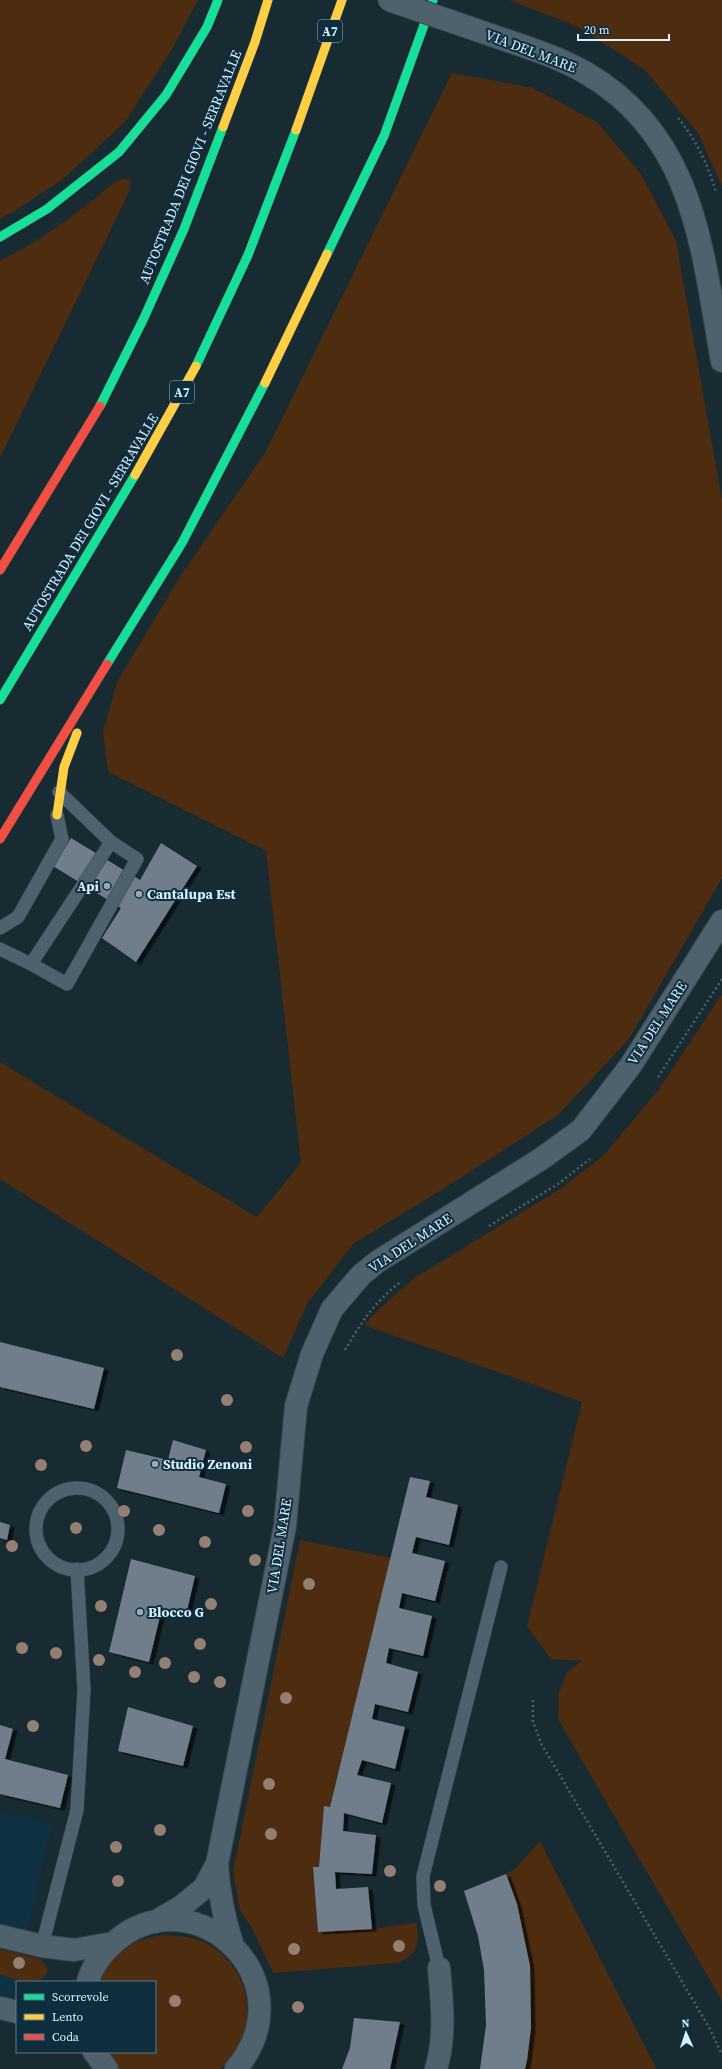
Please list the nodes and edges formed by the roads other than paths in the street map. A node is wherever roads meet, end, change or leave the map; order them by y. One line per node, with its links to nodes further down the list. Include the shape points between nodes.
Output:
1 (218, 0): 6 (highway, via 207,27 166,95 119,152 47,209)
2 (268, 0): 8 (highway, AUTOSTRADA DEI GIOVI - SERRAVALLE, via 255,42 184,229 143,320 96,414)
3 (342, 0): 10 (highway, AUTOSTRADA DEI GIOVI - SERRAVALLE / A7, via 248,255 206,348 153,444)
4 (389, 0): 7 (street, VIA DEL MARE, bridge, via 562,61 586,73 626,102 657,137 685,187 703,256)
5 (433, 0): 9 (highway, via 384,136 255,403 182,543)
6 (0, 237)
7 (722, 361)
8 (0, 570)
9 (96, 682): 11 (highway, via 64,767); 13 (highway)
10 (0, 700)
11 (59, 792): 12 (highway); 14 (lane)
12 (57, 815): 16 (lane, via 62,839 18,917)
13 (0, 839)
14 (111, 842): 18 (lane); 18 (lane, via 137,859 67,984)
15 (722, 922): 21 (street, VIA DEL MARE, via 631,1065 580,1130 541,1159 377,1262 361,1275 332,1309 312,1354 296,1406 284,1526)
16 (0, 928)
17 (0, 949): 18 (lane)
18 (31, 964)
19 (500, 1568): 27 (lane, via 423,1876 424,1905)
20 (77, 1569): 20 (lane, via 98,1564 109,1556 116,1544 118,1530 116,1516 110,1503 99,1494 86,1489 72,1488 49,1499 41,1509 36,1534 47,1557 57,1564); 25 (lane, via 84,1690 77,1810)
21 (217, 1864): 22 (street, via 204,1888 182,1906); 26 (street, via 223,1917)
22 (152, 1923): 24 (street, via 132,1931); 26 (street, via 174,1921 194,1924 216,1933)
23 (0, 1936): 25 (street)
24 (113, 1943): 25 (street, via 74,1950); 28 (street, via 99,1959)
25 (42, 1946)
26 (233, 1946): 33 (street, via 247,1963 260,1996 259,2021 253,2042)
27 (439, 1968): 34 (street, via 443,2015 440,2056)
28 (88, 1981)
29 (0, 2008): 30 (street)
30 (16, 2012)
31 (95, 2053): 32 (street)
32 (107, 2069)
33 (236, 2069)
34 (436, 2069)

